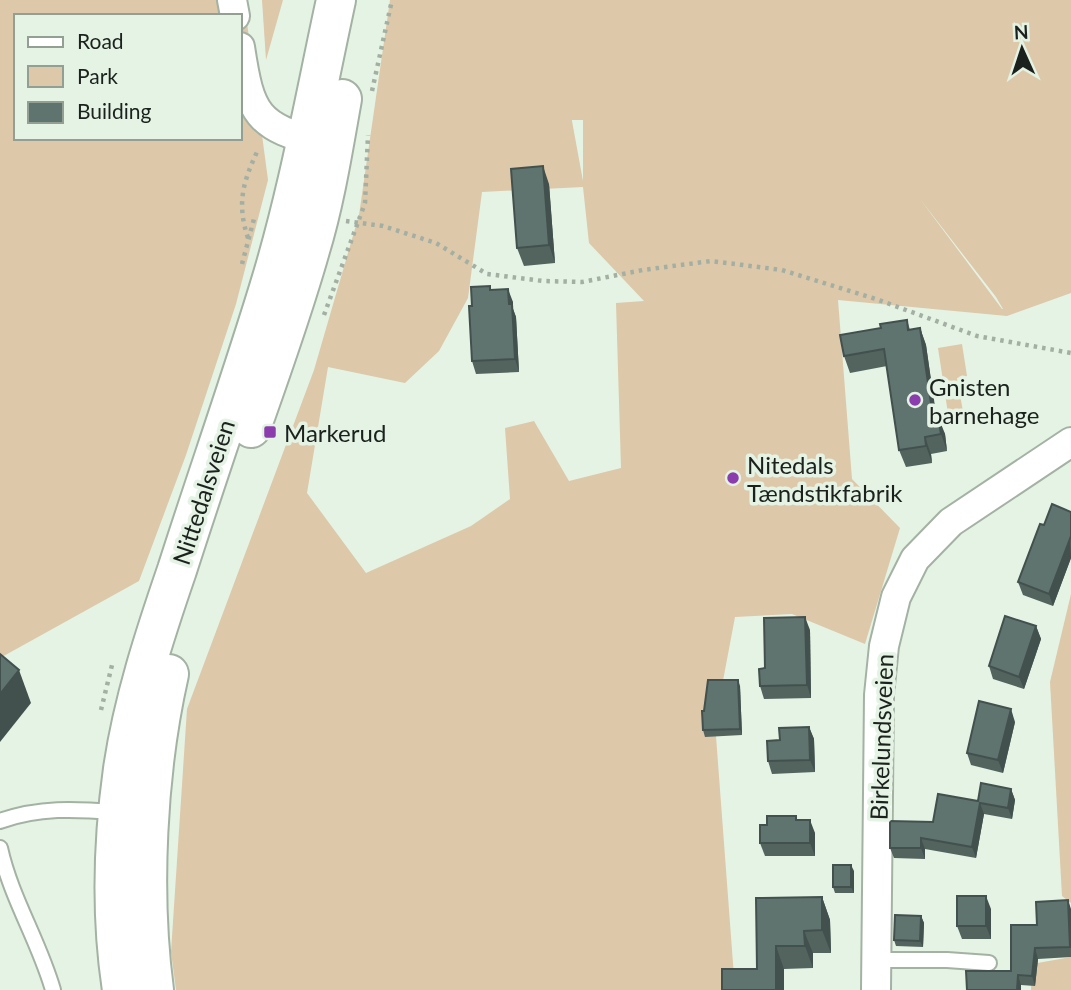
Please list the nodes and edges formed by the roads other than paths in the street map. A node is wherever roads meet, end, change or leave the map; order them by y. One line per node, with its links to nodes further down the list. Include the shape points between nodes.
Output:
1 (336, 0): 4 (main road, Nittedalsveien)
2 (359, 0): 4 (main road, Nittedalsveien)
3 (242, 60): 4 (street, via 255,109 270,126)
4 (320, 142): 6 (main road, Nittedalsveien, via 311,250 186,604)
5 (1071, 442): 9 (street, Birkelundsveien, via 951,522 915,559 896,597 879,695)
6 (135, 814): 7 (lane, via 66,808); 12 (main road, Nittedalsveien, via 116,902); 13 (main road, Nittedalsveien, via 148,901)
7 (0, 821)
8 (0, 848): 11 (lane, via 6,877)
9 (876, 960): 10 (lane); 14 (street, Birkelundsveien)
10 (989, 963)
11 (52, 990)
12 (122, 990)
13 (154, 990)
14 (876, 990)

